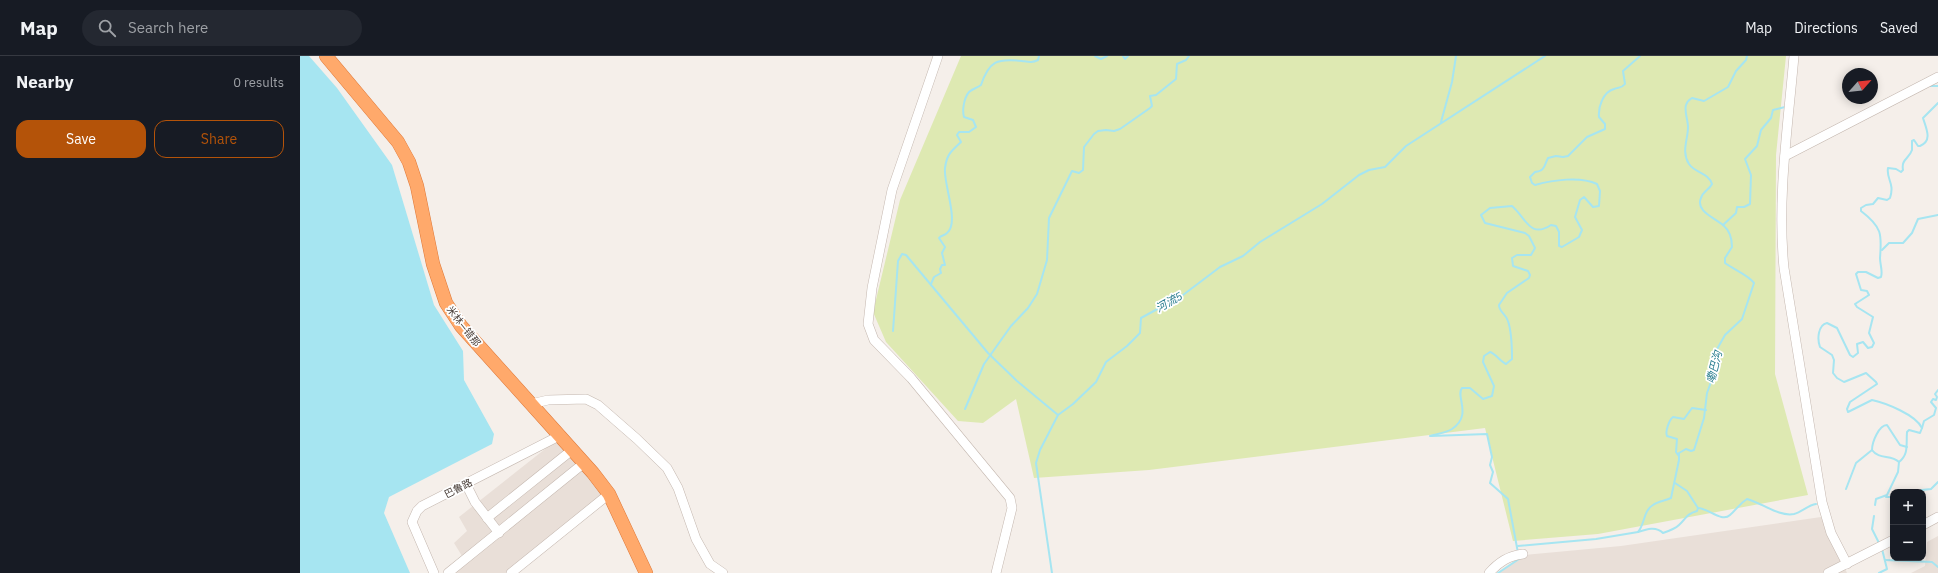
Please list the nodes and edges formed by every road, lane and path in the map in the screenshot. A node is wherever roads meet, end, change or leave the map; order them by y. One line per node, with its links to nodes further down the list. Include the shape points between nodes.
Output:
1 (326, 56): 6 (highway, 米林—错那, via 398,142 409,162 417,186 433,264 446,303 461,326)
2 (938, 56): 24 (street, via 892,190 872,288 868,324 874,340 911,378 1010,498 1012,508)
3 (1794, 56): 5 (street)
4 (1938, 77): 5 (street)
5 (1785, 156): 18 (street, via 1782,251 1791,318 1822,502 1831,533)
6 (531, 404): 7 (highway, 米林—错那); 23 (street, via 548,400 586,399 598,405 638,439 667,468 678,488 696,539 706,558)
7 (559, 436): 8 (highway, 米林—错那); 10 (street, 巴鲁路)
8 (572, 450): 9 (highway, 米林—错那); 13 (street)
9 (584, 463): 11 (highway, 米林—错那); 15 (street)
10 (466, 484): 13 (street); 19 (street, 巴鲁路, via 422,506 413,516 412,522)
11 (609, 494): 21 (street); 22 (highway, 米林—错那)
12 (1938, 517): 14 (street)
13 (487, 518): 15 (street)
14 (1926, 523)
15 (499, 533): 20 (street)
16 (1885, 544): 18 (street)
17 (1519, 554): 25 (street, via 1498,563)
18 (1847, 564): 26 (street)
19 (434, 573)
20 (448, 573)
21 (511, 573)
22 (646, 573)
23 (723, 573)
24 (996, 573)
25 (1489, 573)
26 (1828, 573)

